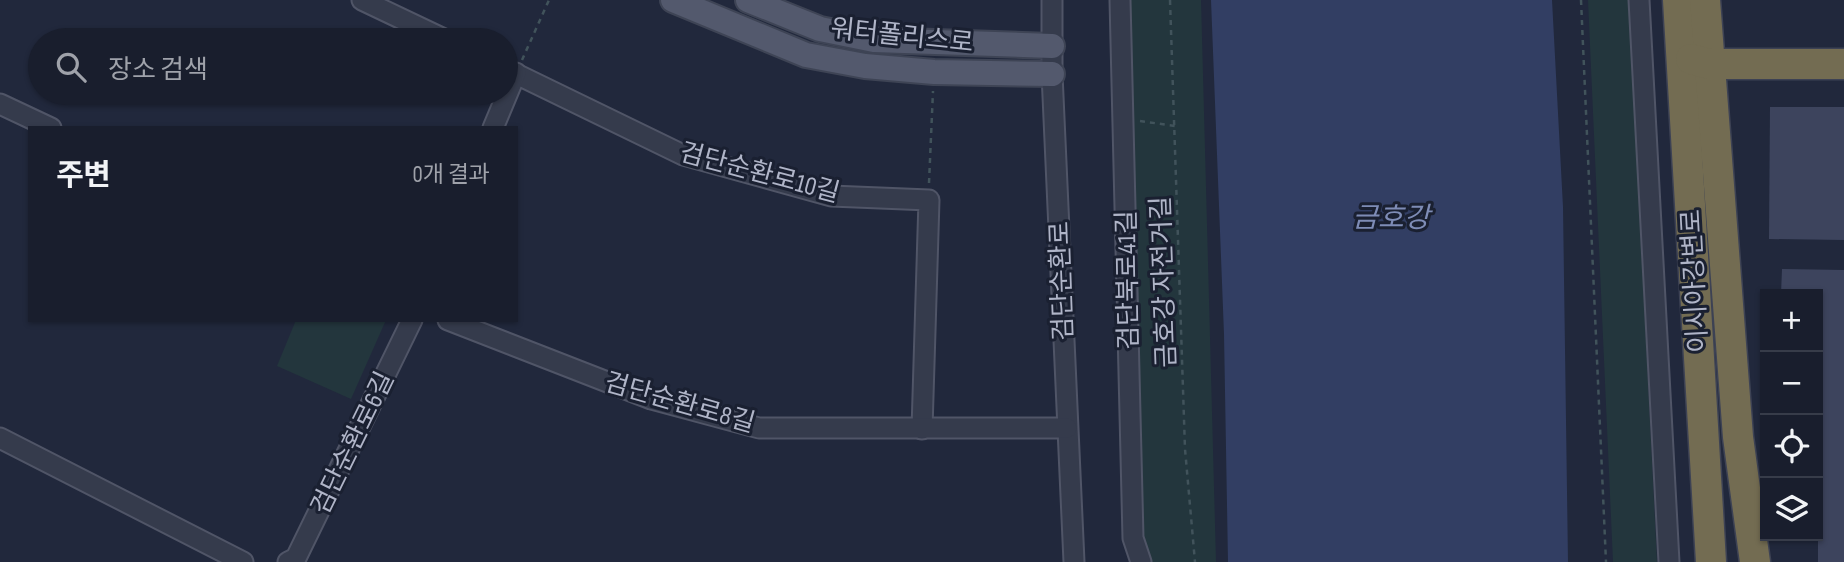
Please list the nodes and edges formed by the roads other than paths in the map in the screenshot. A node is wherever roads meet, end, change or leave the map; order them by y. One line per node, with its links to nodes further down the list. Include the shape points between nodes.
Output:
1 (362, 0): 10 (street)
2 (673, 0): 17 (main road, 워터폴리스로, via 806,55 934,72)
3 (748, 0): 12 (main road, 워터폴리스로, via 820,29 874,40)
4 (1052, 0): 12 (street, 검단순환로)
5 (1120, 0): 29 (street, 검단북로41길, via 1133,538)
6 (1639, 0): 33 (street)
7 (1678, 0): 11 (highway, 이시아강변로)
8 (1705, 0): 14 (highway, 이시아강변로)
9 (1712, 0): 13 (highway, via 1714,26 1727,44 1755,58)
10 (421, 28)
11 (1680, 45): 14 (highway, via 1692,60); 18 (highway, 이시아강변로)
12 (1052, 46): 17 (street, 검단순환로)
13 (1788, 63): 14 (highway); 15 (highway); 23 (highway, via 1755,72 1725,93 1718,106 1723,172)
14 (1709, 64): 18 (highway, via 1692,73); 23 (highway, 이시아강변로)
15 (1844, 64)
16 (518, 74): 27 (street, 검단순환로10길, via 683,155 831,196 929,200)
17 (1052, 74): 26 (street, 검단순환로)
18 (1682, 87): 34 (highway, 이시아강변로)
19 (0, 104): 21 (street)
20 (500, 105): 22 (street)
21 (47, 126)
22 (494, 126)
23 (1719, 188): 35 (highway, 이시아강변로, via 1738,437)
24 (411, 322): 31 (street, 검단순환로6길, via 296,558)
25 (454, 322): 27 (street, 검단순환로8길, via 651,399 759,428)
26 (1067, 428): 27 (street, 검단순환로8길); 32 (street, 검단순환로)
27 (922, 429)
28 (0, 438): 30 (street)
29 (1141, 561)
30 (243, 562)
31 (288, 562)
32 (1074, 562)
33 (1669, 562)
34 (1711, 562)
35 (1755, 562)

